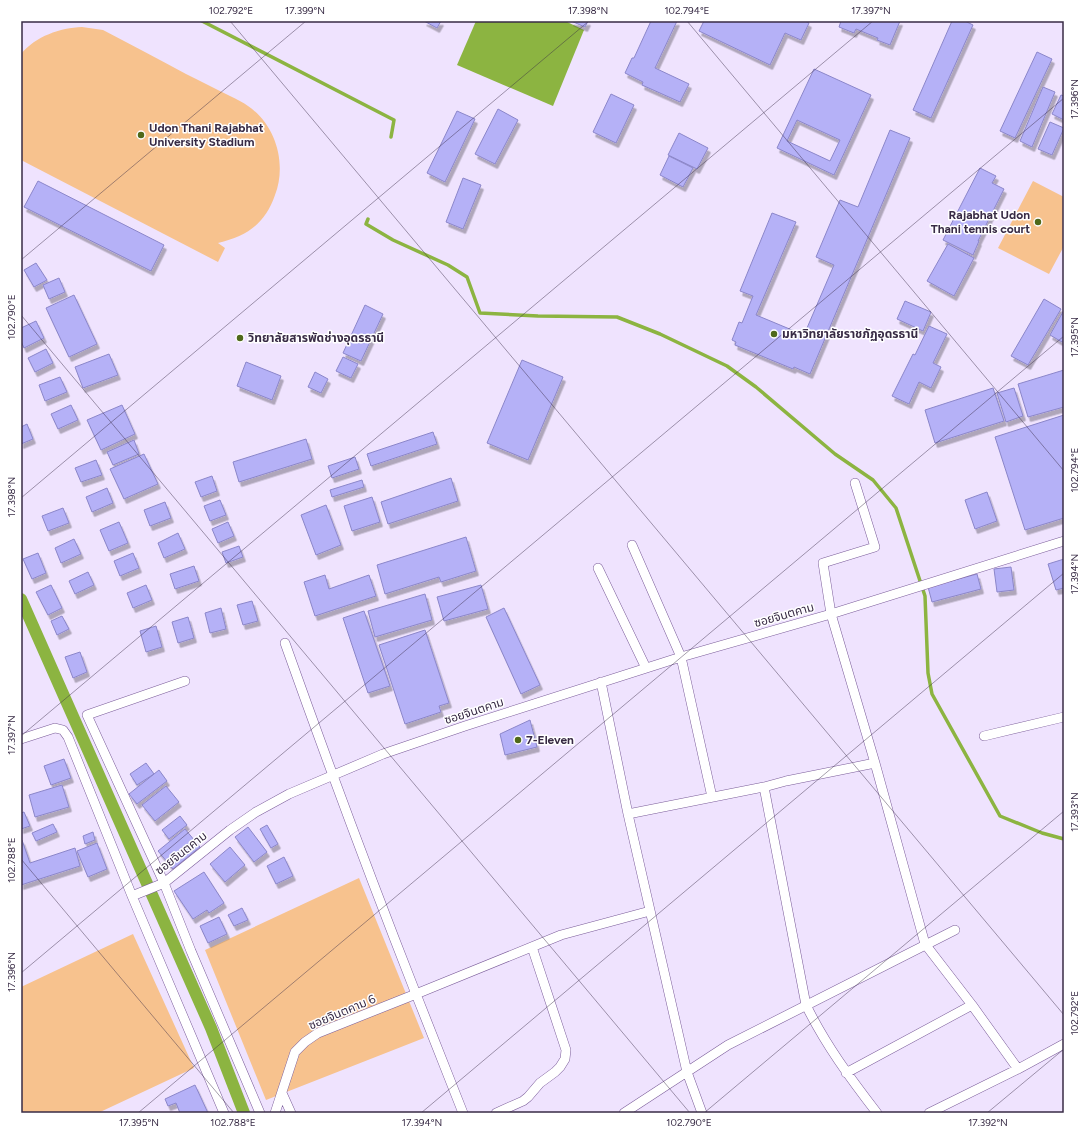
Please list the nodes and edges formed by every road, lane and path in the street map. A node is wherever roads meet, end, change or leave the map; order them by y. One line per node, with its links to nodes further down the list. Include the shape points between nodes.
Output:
1 (855, 482): 5 (street, via 875,547 823,563)
2 (1064, 541): 5 (street, ซอยจินตคาม)
3 (632, 545): 7 (street)
4 (598, 568): 8 (street)
5 (832, 614): 7 (street, ซอยจินตคาม); 14 (street)
6 (285, 643): 15 (street)
7 (681, 657): 8 (street, ซอยจินตคาม); 17 (street)
8 (646, 668): 10 (street, ซอยจินตคาม)
9 (184, 681): 19 (street, via 87,715)
10 (601, 682): 15 (street, ซอยจินตคาม, via 390,751); 18 (street)
11 (1064, 717): 12 (street)
12 (984, 736)
13 (21, 739): 20 (street, via 55,728 63,730 68,737)
14 (875, 763): 16 (street); 23 (street)
15 (332, 776): 19 (street, ซอยจินตคาม, via 289,794 256,812); 25 (street)
16 (764, 787): 17 (street); 26 (street)
17 (712, 797): 18 (street)
18 (628, 814): 21 (street)
19 (161, 884): 20 (street, ซอยจินตคาม); 34 (street)
20 (132, 896): 33 (street)
21 (650, 911): 24 (street, ซอยจินตคาม 6, via 561,936); 30 (street)
22 (955, 930): 23 (street)
23 (925, 944): 26 (street); 27 (street)
24 (532, 947): 25 (street, ซอยจินตคาม 6); 38 (street, via 566,1050 565,1058 555,1072 540,1083 524,1101)
25 (416, 994): 32 (street, ซอยจินตคาม 6, via 318,1033 305,1042 295,1052); 37 (street)
26 (806, 1005): 30 (street, via 728,1045); 31 (street, via 816,1027)
27 (972, 1005): 29 (street); 31 (street)
28 (1064, 1044): 29 (street)
29 (1018, 1069): 42 (street)
30 (686, 1072): 39 (street); 40 (street)
31 (846, 1073): 41 (street)
32 (282, 1094): 35 (street, ซอยจินตคาม 6); 36 (street)
33 (224, 1113)
34 (260, 1113)
35 (275, 1113)
36 (290, 1113)
37 (463, 1113)
38 (496, 1113)
39 (624, 1113)
40 (702, 1113)
41 (877, 1113)
42 (929, 1113)

